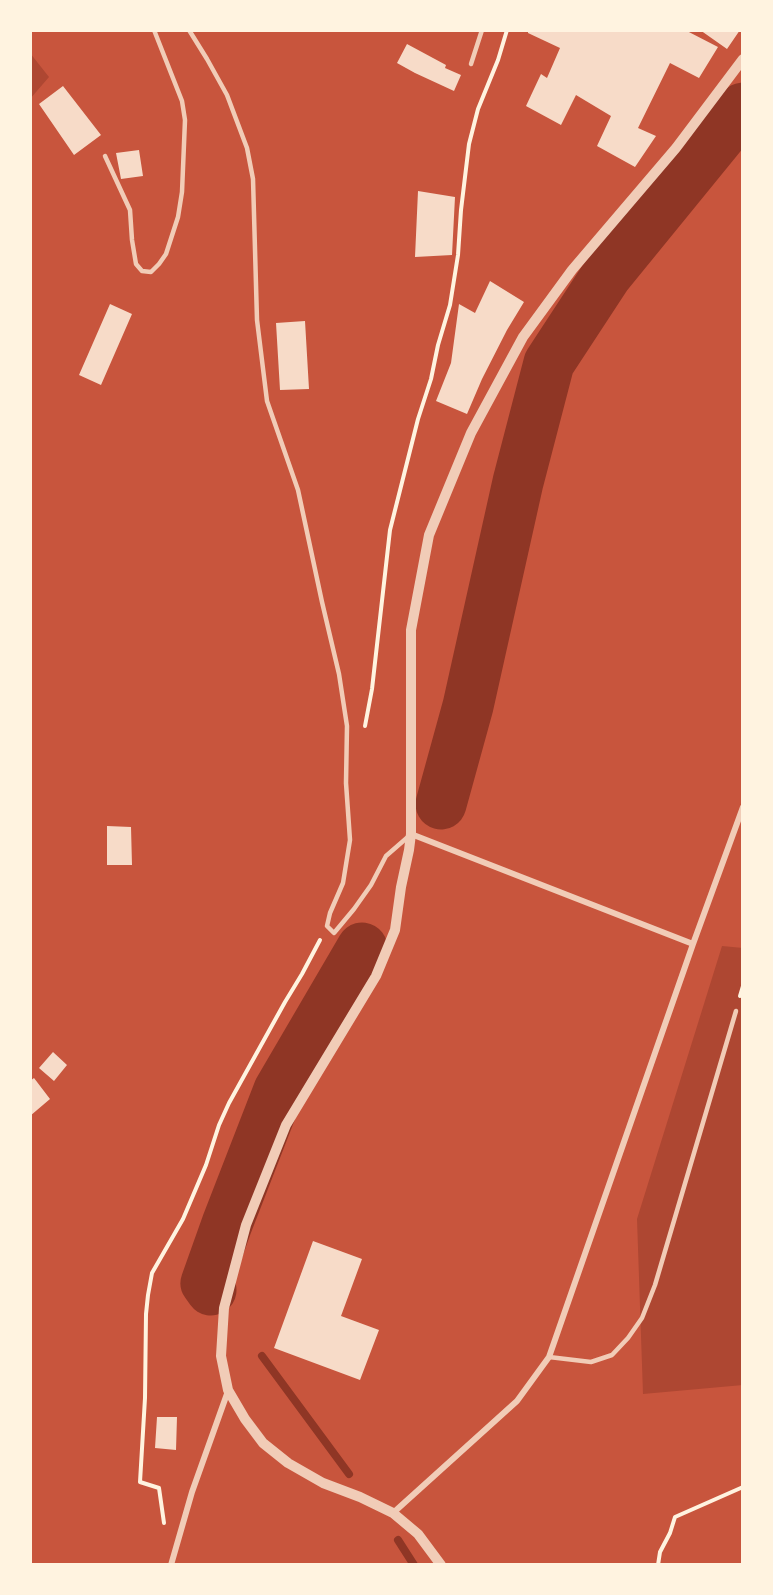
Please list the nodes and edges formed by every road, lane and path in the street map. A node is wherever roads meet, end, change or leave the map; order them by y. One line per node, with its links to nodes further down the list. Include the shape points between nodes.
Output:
1 (154, 30): 7 (lane, via 182,101 185,120 178,218 166,254 151,272 142,271 136,264 130,210)
2 (189, 30): 11 (lane, via 227,95 247,148 253,179 257,320 267,401 298,490 341,684 347,726 350,840 343,883)
3 (482, 30): 6 (lane)
4 (507, 30): 8 (path, via 469,144 450,305 390,530)
5 (743, 59): 10 (street, via 523,336 471,433 429,535 411,630)
6 (471, 64)
7 (105, 156)
8 (365, 730)
9 (743, 807): 12 (street)
10 (411, 834): 11 (lane, via 386,856 342,925 334,933); 12 (street); 15 (street, via 395,930 376,976 286,1125 246,1225 224,1308 220,1356)
11 (327, 926): 17 (path, via 230,1103 183,1219 152,1273 146,1314 141,1482)
12 (693, 944): 14 (street)
13 (736, 1011): 14 (lane, via 642,1318 612,1355 591,1362)
14 (549, 1357): 18 (street, via 518,1401)
15 (228, 1390): 18 (street, via 263,1443 288,1463 323,1483); 19 (street)
16 (743, 1487): 21 (path, via 675,1517)
17 (159, 1488)
18 (393, 1513): 20 (street, via 418,1534)
19 (171, 1565)
20 (441, 1565)
21 (658, 1565)

